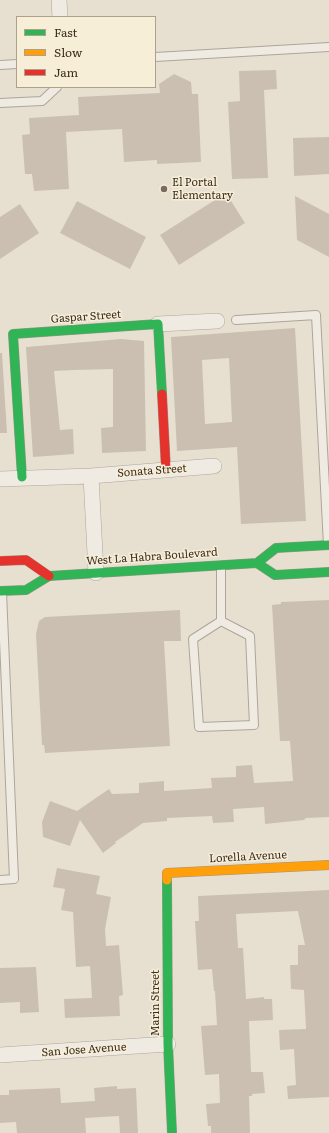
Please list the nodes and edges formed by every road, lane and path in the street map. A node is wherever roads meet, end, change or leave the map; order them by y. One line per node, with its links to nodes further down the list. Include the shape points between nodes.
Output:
1 (60, 0): 2 (street)
2 (60, 16)
3 (329, 47): 4 (lane)
4 (156, 56)
5 (16, 64): 6 (lane)
6 (0, 65)
7 (56, 88): 8 (lane, via 42,101)
8 (0, 102)
9 (236, 320): 18 (lane, via 316,315)
10 (217, 321): 11 (street)
11 (158, 324): 12 (street, Gaspar Street); 14 (street)
12 (6, 334): 16 (street, Gaspar Street)
13 (214, 466): 14 (street, Sonata Street)
14 (166, 470): 15 (street, Sonata Street)
15 (91, 476): 16 (street, Sonata Street); 23 (street)
16 (22, 477): 17 (street, Sonata Street)
17 (0, 478)
18 (329, 545): 20 (street, via 276,548)
19 (0, 561): 24 (street, via 26,560)
20 (257, 563): 21 (street, West La Habra Boulevard); 22 (street, via 275,575)
21 (221, 565): 23 (street, West La Habra Boulevard); 26 (lane)
22 (329, 572)
23 (96, 573): 24 (street, West La Habra Boulevard)
24 (49, 576): 25 (street, West La Habra Boulevard, via 26,590)
25 (1, 591): 29 (lane, via 14,879)
26 (221, 621): 26 (lane, via 193,639 198,726 254,725 250,636)
27 (329, 865): 28 (street, Lorella Avenue)
28 (167, 873): 30 (street, Marin Street)
29 (0, 880)
30 (168, 1044): 31 (street, San Jose Avenue); 32 (street, Marin Street)
31 (0, 1055)
32 (172, 1133)

